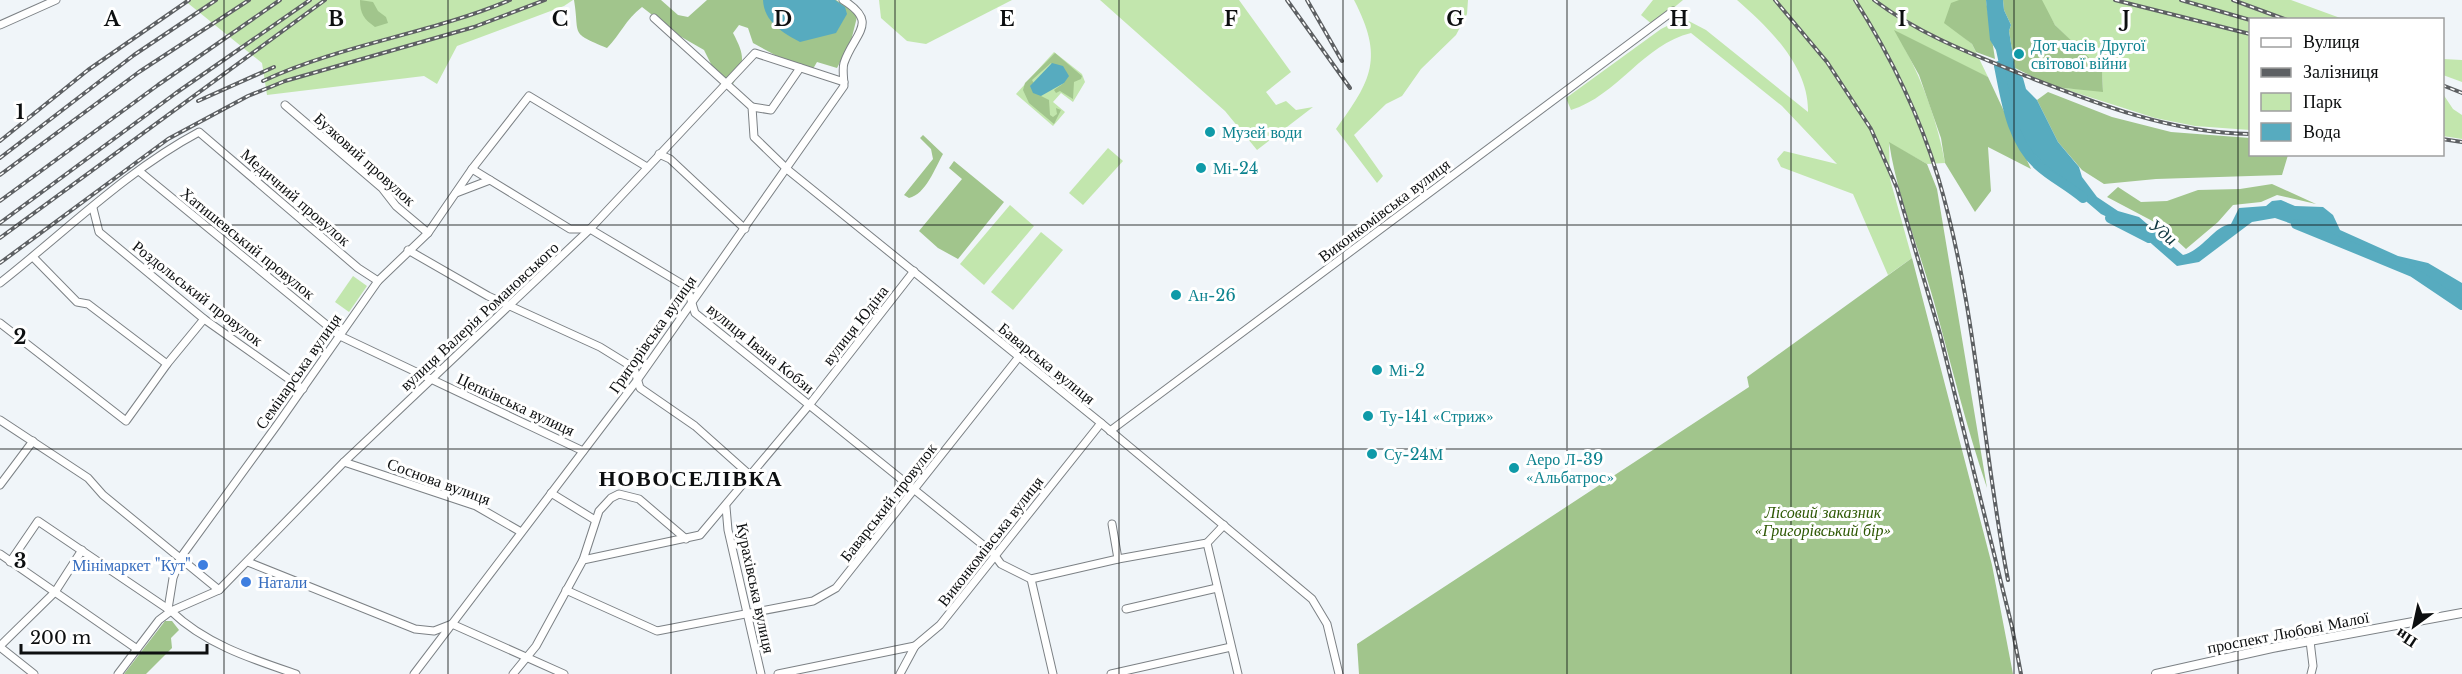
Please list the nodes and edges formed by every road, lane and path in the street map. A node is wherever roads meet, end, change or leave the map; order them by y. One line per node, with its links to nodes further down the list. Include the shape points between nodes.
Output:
1 (56, 0): 5 (street)
2 (843, 0): 7 (street, Григорівська вулиця, via 857,9 864,25 843,64)
3 (1673, 10): 40 (street, Виконкомівська вулиця)
4 (654, 18): 8 (street)
5 (0, 25)
6 (800, 68): 7 (street, вулиця Валерія Романовського); 8 (street, вулиця Валерія Романовського, via 755,53); 10 (street, via 771,110)
7 (844, 82): 14 (street, Григорівська вулиця)
8 (727, 84): 10 (street); 11 (street, вулиця Валерія Романовського)
9 (285, 105): 21 (street, Бузковий провулок)
10 (752, 107): 14 (street, Баварська вулиця, via 754,137)
11 (659, 154): 12 (street, вулиця Валерія Романовського); 20 (street, via 670,159)
12 (647, 167): 13 (street, Семінарська вулиця, via 529,96); 19 (street, вулиця Валерія Романовського)
13 (472, 169): 16 (street, вулиця Івана Кобзи); 17 (street, Семінарська вулиця)
14 (788, 170): 20 (street, Григорівська вулиця); 24 (street, Баварська вулиця)
15 (139, 171): 18 (street); 25 (street, Медичний провулок, via 199,132 358,268); 31 (street, Хатишевський провулок)
16 (490, 180): 17 (street); 19 (street, вулиця Івана Кобзи, via 570,229)
17 (454, 194): 21 (street, Семінарська вулиця)
18 (93, 208): 23 (street); 29 (street, Роздольський провулок, via 99,232)
19 (590, 229): 27 (street, вулиця Івана Кобзи, via 687,287); 28 (street, вулиця Валерія Романовського)
20 (745, 229): 27 (street, Григорівська вулиця)
21 (428, 233): 22 (street, Семінарська вулиця)
22 (408, 250): 25 (street, Семінарська вулиця); 28 (street)
23 (33, 257): 26 (street); 33 (street, via 77,302 88,304)
24 (914, 271): 32 (street, Баварська вулиця); 37 (street, вулиця Юдіна)
25 (378, 280): 31 (street, Семінарська вулиця)
26 (0, 283)
27 (692, 302): 35 (street, Григорівська вулиця); 37 (street, вулиця Івана Кобзи, via 695,313)
28 (509, 306): 34 (street, вулиця Валерія Романовського); 35 (street, via 600,347 634,368)
29 (204, 319): 33 (street); 36 (street, Роздольський провулок)
30 (0, 323): 33 (street, via 126,421)
31 (340, 336): 34 (street, Цепківська вулиця); 36 (street, Семінарська вулиця)
32 (1018, 358): 39 (street, Баварська вулиця); 46 (street, Баварський провулок)
33 (167, 364)
34 (432, 379): 42 (street, Цепківська вулиця); 43 (street, вулиця Валерія Романовського)
35 (638, 379): 42 (street, Григорівська вулиця); 44 (street, via 640,388 695,426)
36 (303, 389): 58 (street, Семінарська вулиця)
37 (810, 405): 44 (street, вулиця Юдіна); 46 (street, вулиця Івана Кобзи)
38 (0, 420): 41 (street)
39 (1101, 423): 40 (street, Баварська вулиця); 57 (street, Виконкомівська вулиця)
40 (1110, 431): 51 (street, Баварська вулиця)
41 (33, 441): 45 (street); 58 (street, via 88,478 103,495)
42 (583, 451): 47 (street, Григорівська вулиця)
43 (344, 462): 52 (street, Соснова вулиця, via 476,506); 62 (street, вулиця Валерія Романовського)
44 (751, 476): 48 (street, вулиця Юдіна)
45 (0, 485)
46 (914, 491): 57 (street, вулиця Івана Кобзи); 70 (street, Баварський провулок, via 827,596)
47 (551, 493): 49 (street); 52 (street, Григорівська вулиця)
48 (726, 507): 53 (street, вулиця Юдіна, via 700,535); 70 (street, Курахівська вулиця)
49 (596, 520): 53 (street, via 605,504 619,494 639,499); 60 (street)
50 (1112, 524): 59 (street)
51 (1224, 525): 54 (street); 93 (street, Баварська вулиця, via 1312,598 1328,624)
52 (521, 532): 72 (street, Григорівська вулиця)
53 (686, 539): 60 (street)
54 (1207, 543): 59 (street); 64 (street)
55 (82, 550): 61 (street, via 38,521); 67 (street); 69 (street)
56 (0, 555): 61 (street)
57 (995, 556): 63 (street, вулиця Івана Кобзи, via 1009,570); 75 (street, Виконкомівська вулиця, via 940,625)
58 (181, 557): 65 (street); 69 (street, Семінарська вулиця, via 173,578)
59 (1118, 559): 63 (street)
60 (583, 560): 66 (street)
61 (10, 562): 67 (street)
62 (248, 562): 65 (street, вулиця Валерія Романовського); 72 (street, via 414,629 434,631)
63 (1031, 579): 89 (street)
64 (1217, 588): 68 (street); 76 (street)
65 (219, 590): 69 (street, вулиця Валерія Романовського)
66 (566, 590): 70 (street, Баварський провулок, via 657,631); 78 (street)
67 (55, 592): 74 (street); 77 (street)
68 (1126, 609)
69 (170, 610): 77 (street); 82 (street, via 214,641)
70 (747, 613): 86 (street, Курахівська вулиця)
71 (2462, 613): 73 (main road, проспект Любові Малої)
72 (452, 624): 78 (street); 83 (street, Григорівська вулиця)
73 (2310, 641): 94 (main road, проспект Любові Малої); 95 (street)
74 (0, 646): 80 (street)
75 (915, 646): 87 (street); 88 (street, Виконкомівська вулиця)
76 (1232, 646): 79 (street); 92 (street)
77 (137, 649): 81 (street)
78 (526, 659): 84 (street); 85 (street)
79 (1154, 664): 90 (street); 91 (street)
80 (34, 674)
81 (118, 674)
82 (296, 674)
83 (414, 674)
84 (513, 674)
85 (564, 674)
86 (761, 674)
87 (778, 674)
88 (900, 674)
89 (1053, 674)
90 (1111, 674)
91 (1157, 674)
92 (1238, 674)
93 (1339, 674)
94 (2156, 674)
95 (2311, 674)

